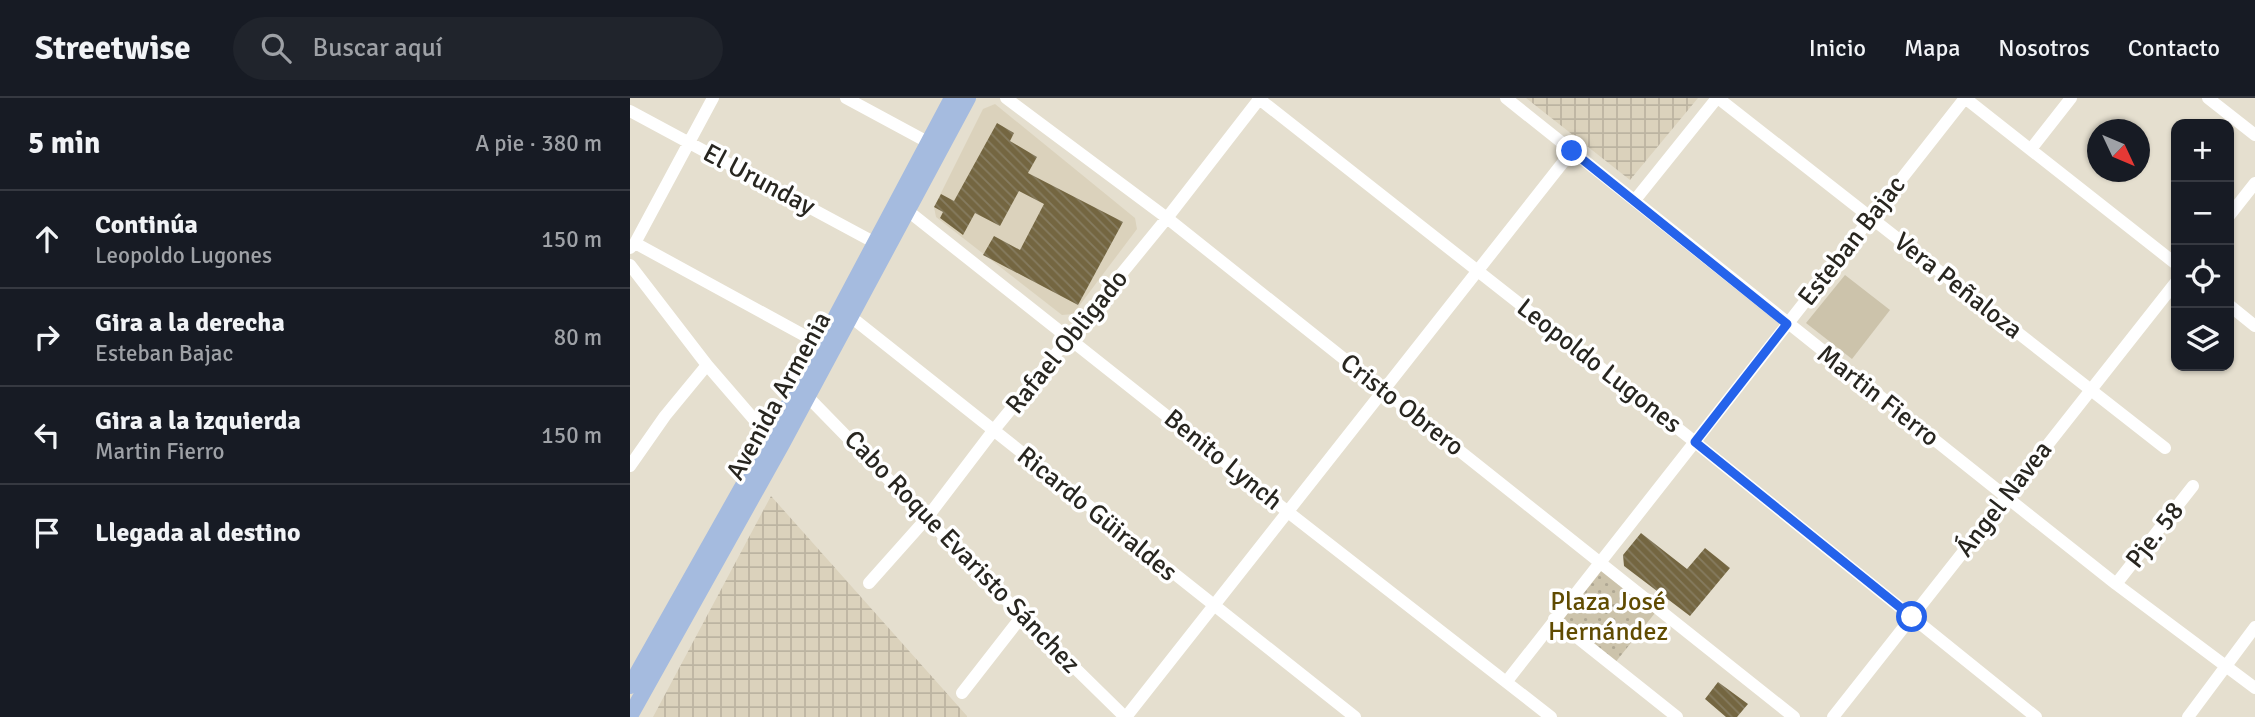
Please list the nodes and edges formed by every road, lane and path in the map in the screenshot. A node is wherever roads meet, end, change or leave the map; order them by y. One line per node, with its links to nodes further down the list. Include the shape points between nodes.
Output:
1 (713, 98): 14 (street)
2 (846, 98): 15 (street)
3 (952, 98): 15 (main road, Avenida Armenia)
4 (968, 98): 15 (main road, Avenida Armenia)
5 (1006, 98): 23 (street, Cristo Obrero)
6 (1259, 98): 23 (street, Rafael Obligado); 28 (street, Leopoldo Lugones)
7 (1506, 98): 17 (street, Martin Fierro)
8 (1717, 98): 19 (street); 22 (street, Vera Peñaloza)
9 (1965, 98): 16 (street); 22 (street, Esteban Bajac)
10 (2071, 98): 16 (street)
11 (2208, 98): 13 (street)
12 (630, 111): 14 (street, El Urunday)
13 (2255, 135)
14 (689, 143): 24 (street); 25 (street, El Urunday)
15 (935, 146): 20 (main road, Avenida Armenia)
16 (2031, 149): 26 (street)
17 (1572, 151): 19 (street, Martin Fierro); 28 (street)
18 (2255, 183): 21 (street)
19 (1635, 200): 33 (street, Martin Fierro)
20 (902, 206): 25 (main road, Avenida Armenia); 35 (street, Benito Lynch)
21 (2234, 210)
22 (1871, 217): 33 (street, Esteban Bajac); 38 (street, Vera Peñaloza)
23 (1167, 218): 35 (street, Rafael Obligado); 40 (street, Cristo Obrero)
24 (633, 246): 36 (street)
25 (882, 246): 32 (main road, Avenida Armenia)
26 (2171, 260)
27 (630, 265): 29 (street)
28 (1478, 271): 40 (street); 43 (street, Leopoldo Lugones)
29 (635, 283): 37 (street)
30 (2171, 288): 38 (street, Ángel Navea)
31 (2233, 308): 34 (street)
32 (845, 312): 36 (main road, Avenida Armenia); 41 (street, Ricardo Güiraldes)
33 (1787, 324): 43 (street, Esteban Bajac); 47 (street, Martin Fierro)
34 (2255, 326)
35 (1069, 338): 41 (street, Rafael Obligado); 48 (street, Benito Lynch)
36 (826, 348): 39 (main road, Avenida Armenia)
37 (707, 365): 42 (street); 45 (street)
38 (2091, 390): 44 (street, Vera Peñaloza); 47 (street, Ángel Navea)
39 (803, 391): 42 (main road, Avenida Armenia); 49 (street, Cabo Roque Evaristo Sánchez)
40 (1384, 392): 48 (street); 50 (street, Cristo Obrero)
41 (993, 431): 49 (street, Rafael Obligado); 53 (street, Ricardo Güiraldes)
42 (776, 441): 60 (main road, Avenida Armenia); 63 (main road, Avenida Armenia)
43 (1695, 442): 50 (street, Esteban Bajac); 55 (street, Leopoldo Lugones)
44 (2165, 448)
45 (630, 466)
46 (2193, 486): 52 (street, Pje. 58)
47 (2005, 496): 52 (street, Martin Fierro); 55 (street, Ángel Navea)
48 (1288, 512): 53 (street); 59 (street, Benito Lynch)
49 (926, 519): 51 (street, Rafael Obligado); 54 (street, Cabo Roque Evaristo Sánchez)
50 (1601, 562): 56 (street, Esteban Bajac); 68 (street, Cristo Obrero)
51 (869, 583)
52 (2116, 584): 58 (street, Martin Fierro)
53 (1213, 606): 64 (street); 65 (street, Ricardo Güiraldes)
54 (1022, 616): 62 (street); 64 (street, Cabo Roque Evaristo Sánchez)
55 (1912, 617): 69 (street, Ángel Navea); 70 (street, Leopoldo Lugones)
56 (1554, 619): 59 (street, Esteban Bajac); 67 (street)
57 (2255, 626): 58 (street)
58 (2226, 665): 61 (street, Martin Fierro); 71 (street)
59 (1507, 681): 66 (street, Benito Lynch)
60 (630, 687)
61 (2255, 688)
62 (962, 693)
63 (630, 716)
64 (1126, 717)
65 (1355, 717)
66 (1551, 717)
67 (1677, 717)
68 (1794, 717)
69 (1833, 717)
70 (2036, 717)
71 (2188, 717)

